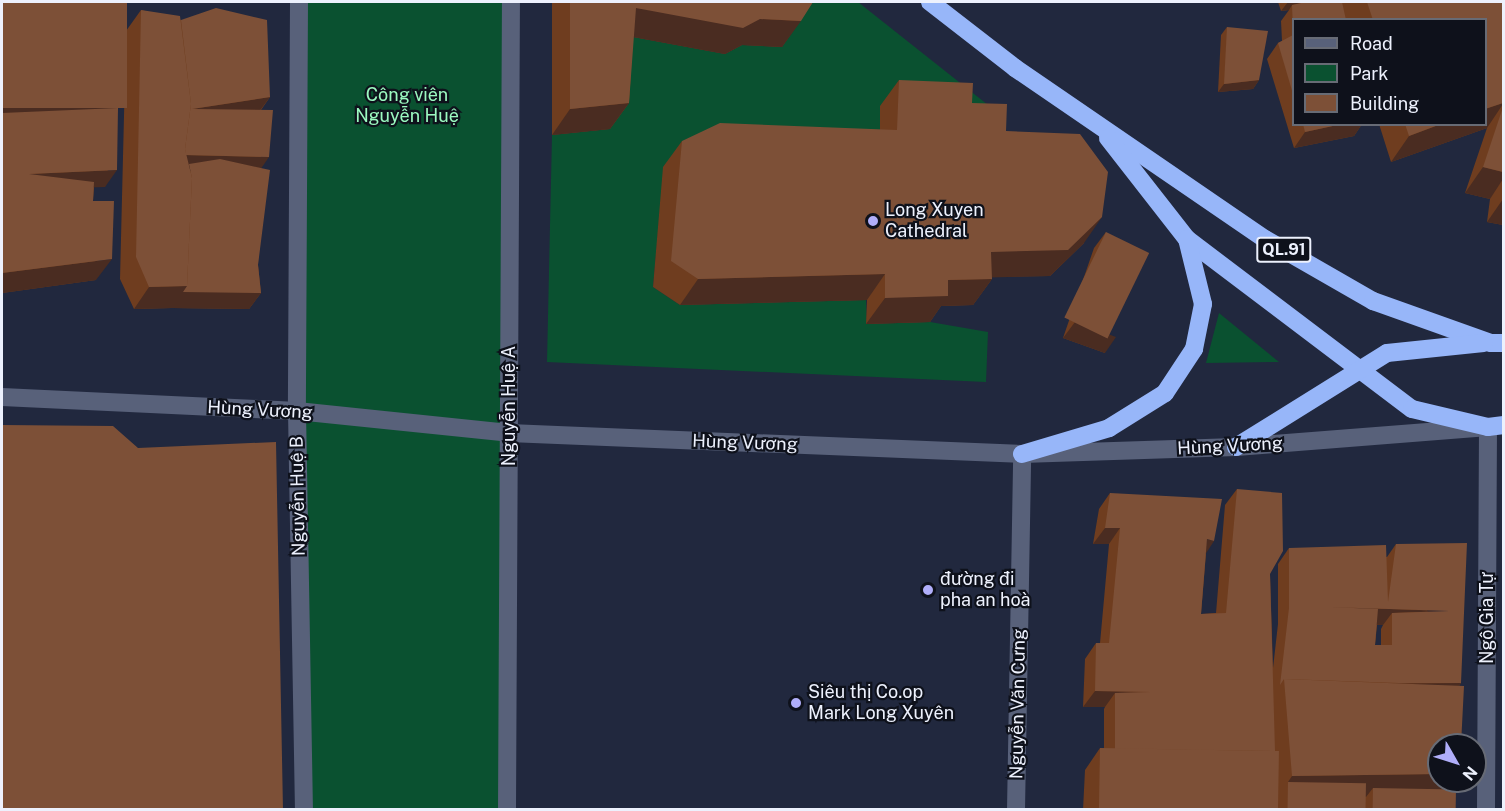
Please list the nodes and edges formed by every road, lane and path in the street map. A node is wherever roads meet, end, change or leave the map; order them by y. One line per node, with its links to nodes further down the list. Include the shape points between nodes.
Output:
1 (299, 2): 9 (street, Nguyễn Huệ B)
2 (511, 2): 11 (street, Nguyễn Huệ A)
3 (930, 2): 4 (highway, QL.91)
4 (1095, 123): 5 (highway, QL.91); 6 (highway, QL.91, via 1265,239 1373,302)
5 (1187, 239): 7 (highway, QL.91); 13 (highway, via 1203,304 1194,349 1165,393 1109,428)
6 (1497, 343): 7 (highway, via 1387,353)
7 (1358, 368): 10 (highway, QL.91, via 1412,409); 12 (highway)
8 (2, 397): 9 (street, Hùng Vương)
9 (297, 411): 11 (street, Hùng Vương); 14 (street, Nguyễn Huệ B)
10 (1496, 426): 12 (street, Hùng Vương); 17 (street, Ngô Gia Tự)
11 (509, 433): 13 (street, Hùng Vương); 15 (street, Nguyễn Huệ A)
12 (1236, 447): 13 (street, Hùng Vương)
13 (1022, 454): 16 (street, Nguyễn Văn Cưng)
14 (304, 810)
15 (507, 810)
16 (1016, 810)
17 (1486, 810)

